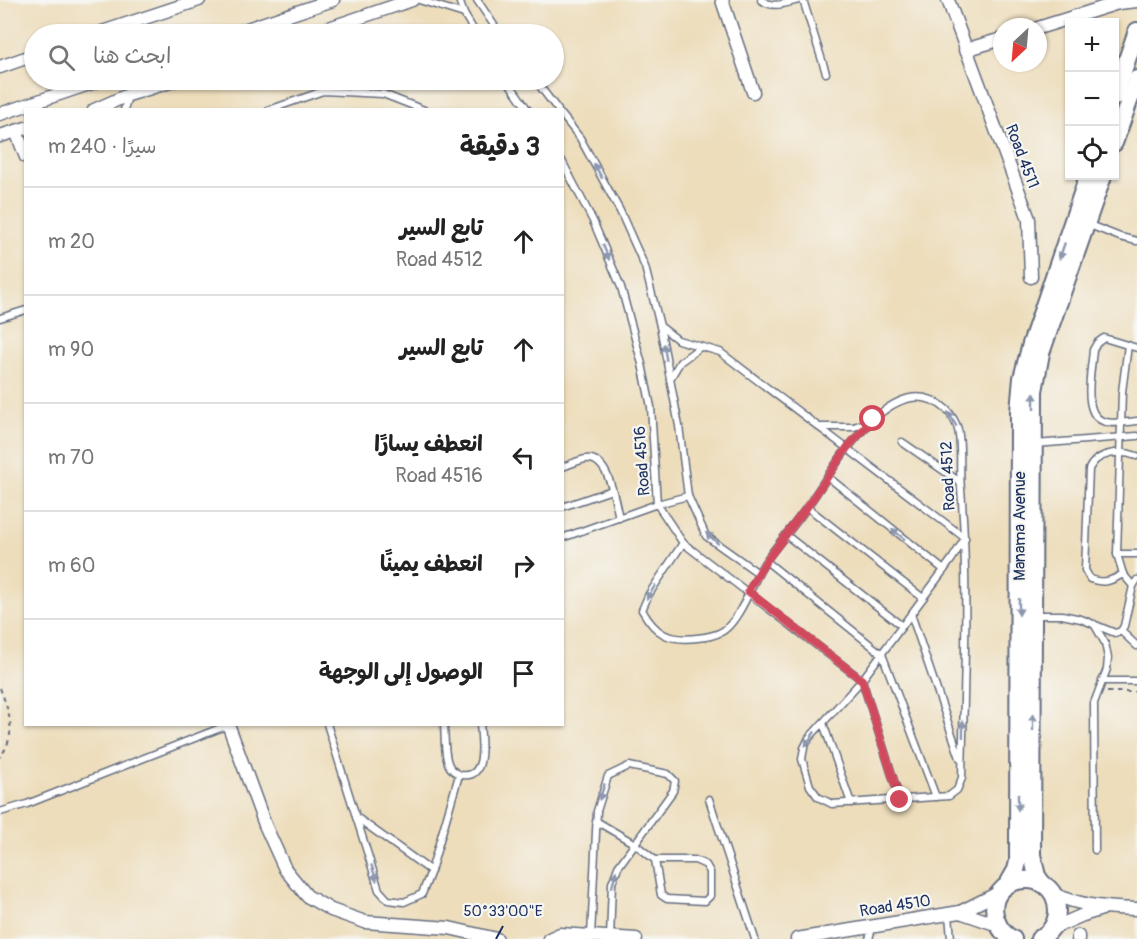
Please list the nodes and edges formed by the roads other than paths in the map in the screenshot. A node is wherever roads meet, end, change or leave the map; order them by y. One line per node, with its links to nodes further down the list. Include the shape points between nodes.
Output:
1 (199, 0): 13 (street)
2 (333, 0): 14 (street)
3 (412, 0): 15 (street)
4 (419, 0): 12 (lane)
5 (459, 0): 12 (lane)
6 (722, 0): 31 (street)
7 (761, 0): 8 (lane, via 777,6)
8 (801, 0): 24 (lane)
9 (948, 0): 21 (street, Road 4511)
10 (479, 2): 17 (lane)
11 (1137, 2): 18 (street, via 1118,3)
12 (464, 14): 16 (lane)
13 (126, 24)
14 (262, 24)
15 (341, 24)
16 (470, 24)
17 (493, 24)
18 (1047, 25)
19 (1137, 31): 26 (street)
20 (993, 42): 21 (street)
21 (965, 50): 50 (street, Road 4511, via 1029,219)
22 (24, 59): 23 (street)
23 (0, 67)
24 (826, 73)
25 (1137, 79): 42 (street)
26 (1119, 83)
27 (71, 90): 39 (street)
28 (144, 90): 32 (street)
29 (514, 90): 37 (lane)
30 (543, 90): 38 (lane)
31 (753, 92)
32 (128, 95): 33 (street); 34 (lane)
33 (99, 108)
34 (125, 108)
35 (275, 108): 36 (lane, via 323,91 383,94)
36 (419, 108)
37 (527, 108)
38 (556, 108)
39 (0, 114)
40 (564, 118): 53 (lane, one-way to 40, via 645,267 621,210)
41 (21, 129): 43 (street); 44 (street)
42 (1119, 129)
43 (0, 136)
44 (24, 146)
45 (564, 165): 74 (lane, Road 4516, one-way to 74, via 621,287 651,407)
46 (1087, 180): 48 (street, Manama Avenue)
47 (1101, 180): 48 (street, Manama Avenue)
48 (1080, 221): 49 (lane); 65 (street, Manama Avenue, via 1041,353)
49 (1137, 241)
50 (1031, 277)
51 (24, 311): 52 (lane)
52 (0, 318)
53 (660, 326): 55 (lane, via 678,340); 57 (lane, one-way to 53)
54 (1128, 345): 56 (lane); 60 (lane); 60 (lane, via 1104,338 1097,343 1092,364 1091,409 1103,421)
55 (699, 348): 57 (lane, via 680,362); 61 (lane, via 720,352)
56 (1137, 348)
57 (670, 379): 73 (lane)
58 (873, 419): 61 (lane, via 854,426); 66 (lane, Road 4512); 71 (lane, Road 4512, one-way to 58, via 958,429 948,411 927,398 909,397)
59 (1137, 421): 60 (lane)
60 (1121, 423): 63 (lane)
61 (819, 427): 66 (lane)
62 (1137, 436): 63 (lane)
63 (1120, 437): 65 (lane); 67 (lane)
64 (902, 442): 71 (lane)
65 (1027, 444): 92 (street, Manama Avenue); 120 (street, Manama Avenue, one-way to 120, via 1018,862)
66 (847, 448): 70 (lane, Road 4512); 80 (lane)
67 (1120, 454): 68 (lane); 82 (lane); 87 (lane, via 1101,455 1089,469 1085,570 1090,579 1098,582 1109,582)
68 (1137, 456)
69 (564, 466): 72 (lane, via 586,459 596,461 603,466)
70 (828, 477): 76 (lane, Road 4512); 85 (lane, one-way to 70)
71 (960, 482): 80 (lane, Road 4512)
72 (612, 490): 75 (lane); 77 (lane)
73 (688, 496): 74 (lane); 86 (lane, one-way to 73, via 706,536)
74 (657, 504): 77 (lane); 81 (lane, Road 4516)
75 (564, 506)
76 (807, 507): 78 (lane, Road 4512); 90 (lane)
77 (619, 518): 79 (lane)
78 (786, 535): 84 (lane, Road 4512); 94 (lane)
79 (564, 537)
80 (965, 538): 85 (lane); 107 (lane, Road 4512, one-way to 80)
81 (683, 543): 89 (lane, Road 4516); 89 (lane, one-way to 89, via 644,602 642,610 658,631 678,640 708,637 724,630)
82 (1117, 554): 83 (lane); 87 (lane)
83 (1137, 554)
84 (766, 561): 86 (lane, Road 4512); 97 (lane)
85 (944, 570): 90 (lane)
86 (759, 573): 89 (lane, Road 4512)
87 (1123, 574): 88 (lane)
88 (1135, 583): 95 (lane)
89 (748, 591): 98 (lane, Road 4516)
90 (923, 598): 91 (lane)
91 (911, 614): 94 (lane); 107 (lane)
92 (1034, 615): 93 (lane, via 1062,615); 121 (street, Manama Avenue, one-way to 92, via 1037,876 1032,855)
93 (1094, 624): 95 (lane, via 1115,633); 99 (lane, via 1108,658)
94 (902, 626): 97 (lane)
95 (1121, 631): 96 (lane)
96 (1137, 646)
97 (882, 654): 98 (lane); 109 (lane)
98 (862, 680): 101 (lane); 111 (lane)
99 (1102, 681): 100 (lane); 117 (lane, via 1094,703)
100 (1137, 681)
101 (823, 723): 112 (lane); 112 (lane, one-way to 112, via 804,748 802,759 810,786 818,797 831,804)
102 (225, 726): 113 (lane)
103 (228, 726): 130 (street, via 285,869 307,896 365,922 449,928)
104 (328, 726): 114 (lane)
105 (444, 726): 108 (lane, via 448,762)
106 (480, 726): 108 (lane, via 481,763 476,771)
107 (963, 764): 109 (lane, Road 4512, via 957,790 950,796)
108 (459, 775): 119 (lane)
109 (936, 797): 111 (lane)
110 (709, 799): 133 (lane)
111 (900, 800): 112 (lane)
112 (851, 803)
113 (0, 812)
114 (355, 817): 119 (lane); 119 (lane, one-way to 119, via 379,890 388,900 404,902 422,894)
115 (596, 821): 116 (lane); 116 (lane, one-way to 115, via 673,790 675,781 668,774 629,766 608,776); 127 (lane)
116 (634, 844): 118 (lane); 129 (lane, one-way to 116, via 612,883)
117 (1095, 850)
118 (656, 860): 118 (lane, via 661,895 705,901 710,896 710,872 706,865 694,860)
119 (431, 871)
120 (1004, 888): 121 (street, via 1031,879); 124 (street); 126 (street, Manama Avenue, via 995,903 994,914)
121 (1047, 889): 122 (street, via 1080,904); 128 (street, Manama Avenue, via 1057,912)
122 (1106, 908): 123 (street); 128 (street, via 1083,915)
123 (1137, 909)
124 (955, 913): 125 (street, Road 4510); 126 (street, Road 4510); 136 (lane)
125 (873, 925): 134 (street, Road 4510); 135 (lane)
126 (1007, 935)
127 (591, 936): 129 (street); 131 (street, via 560,934)
128 (1045, 936)
129 (610, 938): 132 (street)
130 (497, 939)
131 (549, 939)
132 (636, 939)
133 (755, 939)
134 (797, 939)
135 (870, 939)
136 (951, 939)

